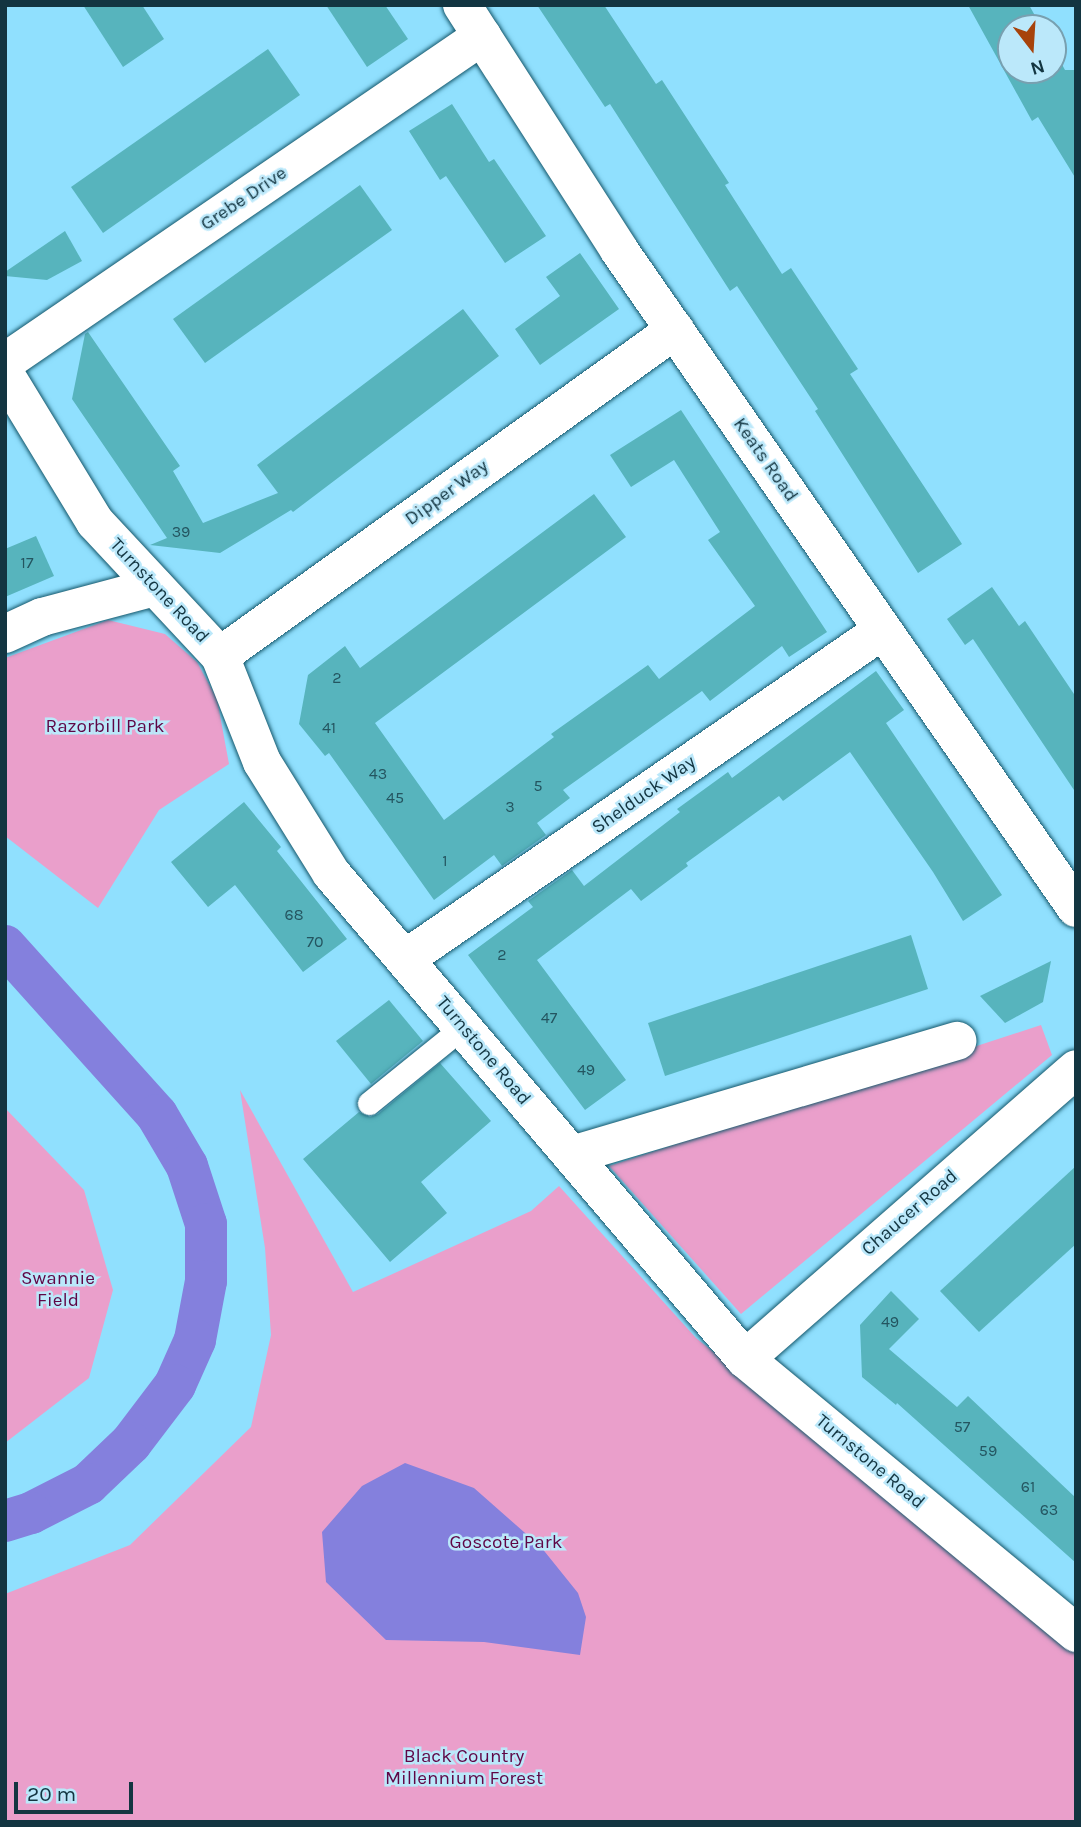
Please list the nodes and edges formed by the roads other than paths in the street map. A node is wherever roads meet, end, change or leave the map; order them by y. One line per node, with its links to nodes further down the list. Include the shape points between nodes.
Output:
1 (472, 21): 2 (street, Keats Road); 3 (street, Grebe Drive)
2 (675, 330): 6 (street, Keats Road); 8 (street, Dipper Way)
3 (5, 362)
4 (5, 374): 5 (street, Turnstone Road, via 95,522)
5 (155, 587): 7 (street, via 42,617); 8 (street, Turnstone Road)
6 (883, 630): 9 (street, Keats Road); 10 (street, Shelduck Way)
7 (5, 634)
8 (220, 656): 10 (street, Turnstone Road, via 262,762 331,873)
9 (1076, 908)
10 (405, 959): 11 (street, Turnstone Road)
11 (463, 1027): 14 (lane); 15 (street, Turnstone Road)
12 (957, 1041): 15 (street)
13 (1076, 1069): 16 (street, Chaucer Road)
14 (369, 1103)
15 (572, 1155): 16 (street, Turnstone Road)
16 (745, 1359): 17 (street, Turnstone Road)
17 (1076, 1633)

